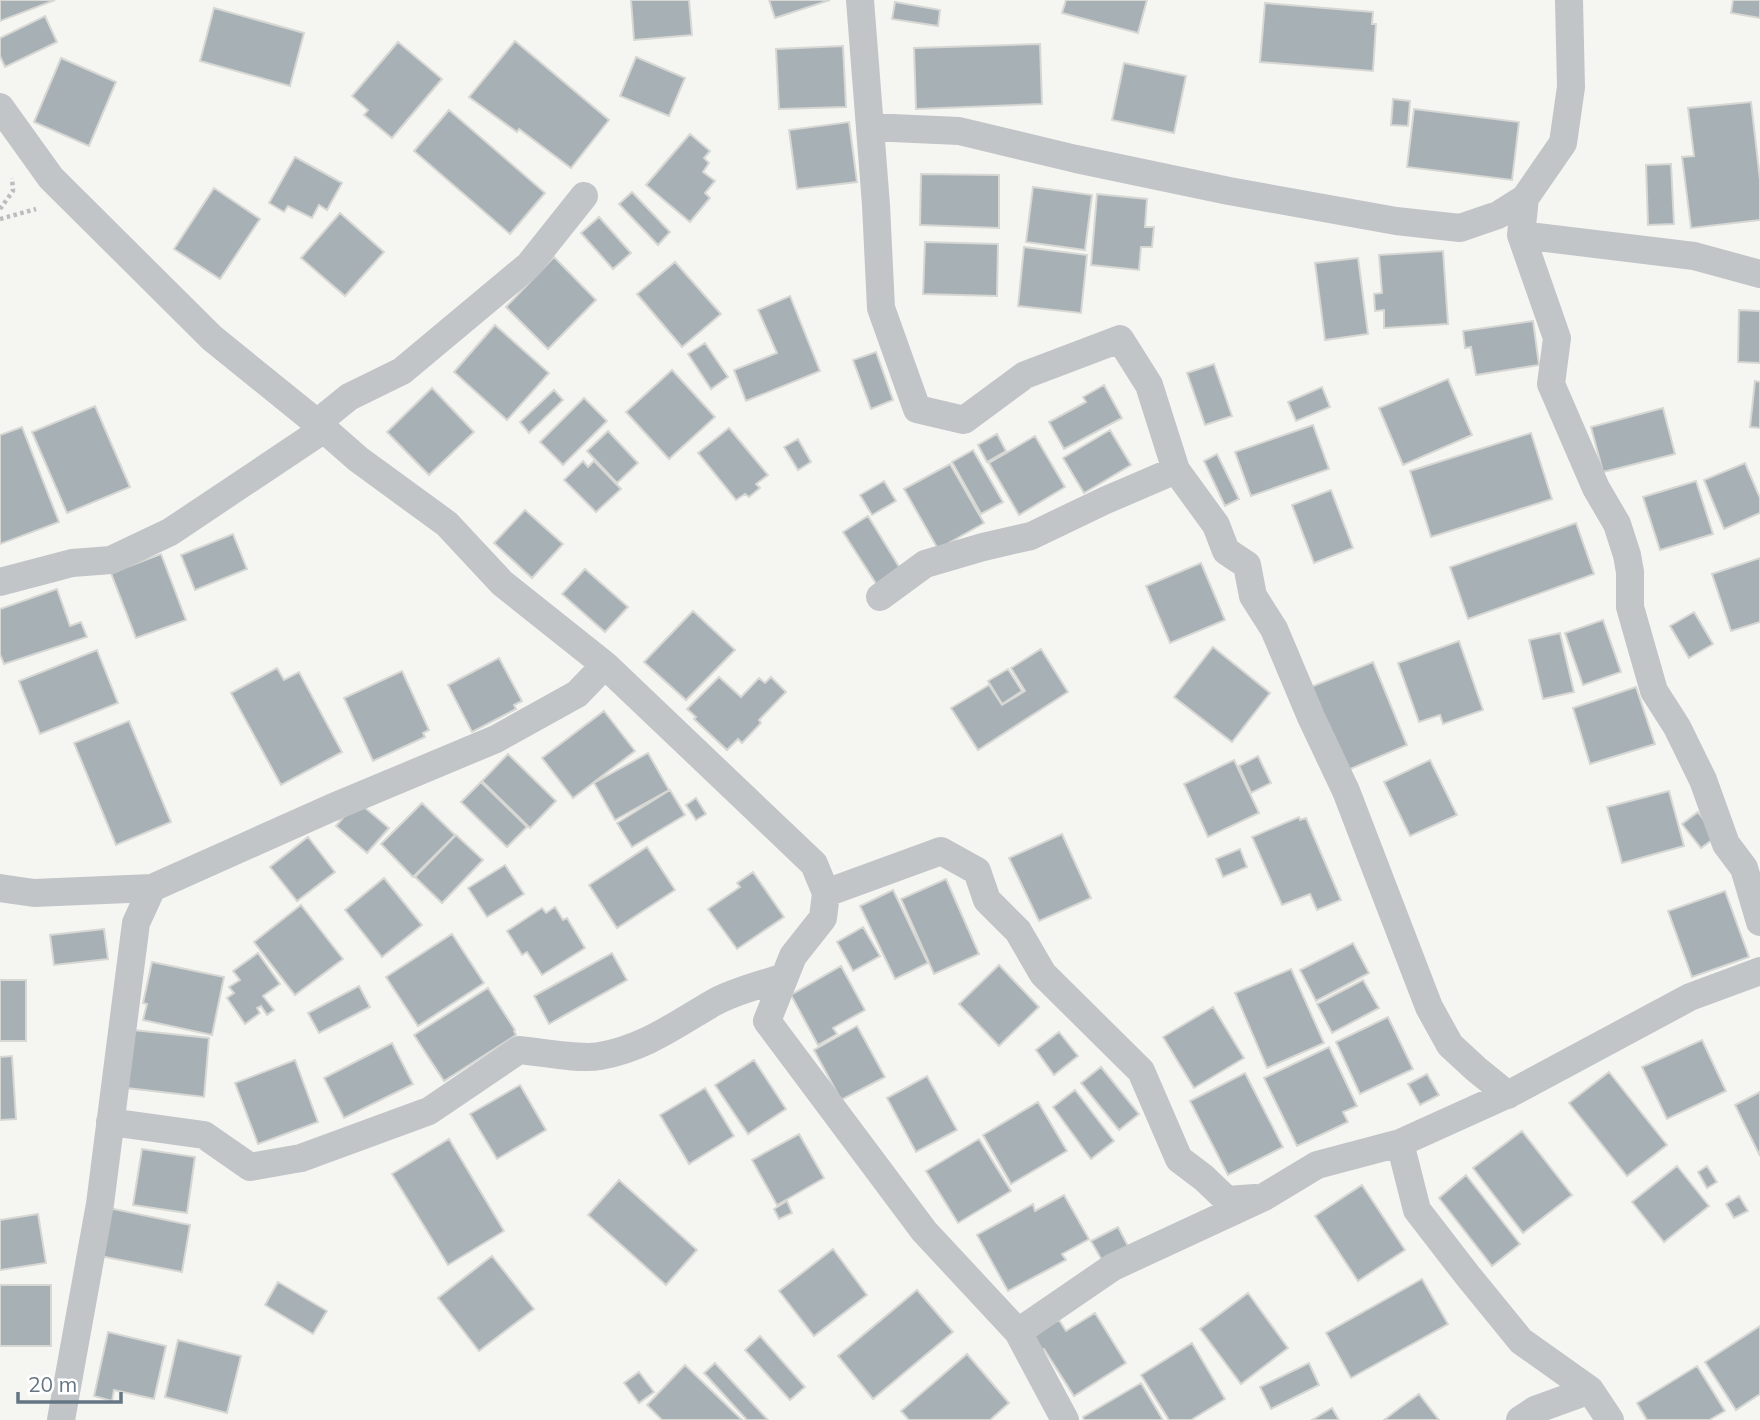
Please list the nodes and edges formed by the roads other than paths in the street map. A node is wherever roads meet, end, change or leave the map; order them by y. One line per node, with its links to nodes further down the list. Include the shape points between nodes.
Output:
1 (860, 0): 4 (street)
2 (1569, 0): 6 (street, via 1570,87 1563,142)
3 (0, 107): 9 (street, via 51,178 81,208 212,338)
4 (870, 127): 6 (street, via 959,131 1229,191 1395,221 1460,228 1498,215); 10 (street, via 881,308 917,409 964,421 1025,375 1120,340 1150,385)
5 (584, 195): 9 (street, via 529,265 402,371 349,397)
6 (1525, 198): 7 (street)
7 (1521, 235): 8 (street, via 1694,256); 14 (street, via 1557,338 1551,384 1596,488 1617,524 1630,572 1630,607 1654,691 1703,780 1726,844)
8 (1760, 274)
9 (321, 426): 11 (street, via 170,532 111,561 72,563); 13 (street, via 447,524 502,583)
10 (1176, 470): 12 (street, via 1031,536 925,564); 21 (street, via 1216,525 1226,551 1247,565 1253,596 1274,629 1346,791 1429,1007 1450,1045)
11 (0, 582)
12 (880, 597)
13 (605, 665): 16 (street, via 576,694 496,738); 17 (street, via 814,864)
14 (1752, 860): 18 (street)
15 (0, 888): 16 (street, via 34,893)
16 (152, 888): 22 (street, via 136,923)
17 (826, 893): 20 (street, via 823,918 793,956); 24 (street, via 942,851 977,871 988,900 1018,930 1043,974 1140,1070 1179,1159 1227,1200)
18 (1760, 922)
19 (1760, 971): 21 (street, via 1690,997)
20 (784, 977): 22 (street, via 714,1002 638,1046 598,1057 519,1050 429,1111 301,1158 250,1167 204,1135); 25 (street, via 767,1021 924,1231)
21 (1508, 1095): 23 (street)
22 (110, 1122): 27 (street)
23 (1400, 1143): 24 (street, via 1317,1165); 26 (street, via 1417,1210 1459,1265 1521,1341)
24 (1264, 1198): 25 (street, via 1113,1267)
25 (1018, 1332): 28 (street)
26 (1590, 1390): 29 (street); 30 (street)
27 (61, 1420)
28 (1065, 1420)
29 (1520, 1420)
30 (1610, 1420)

